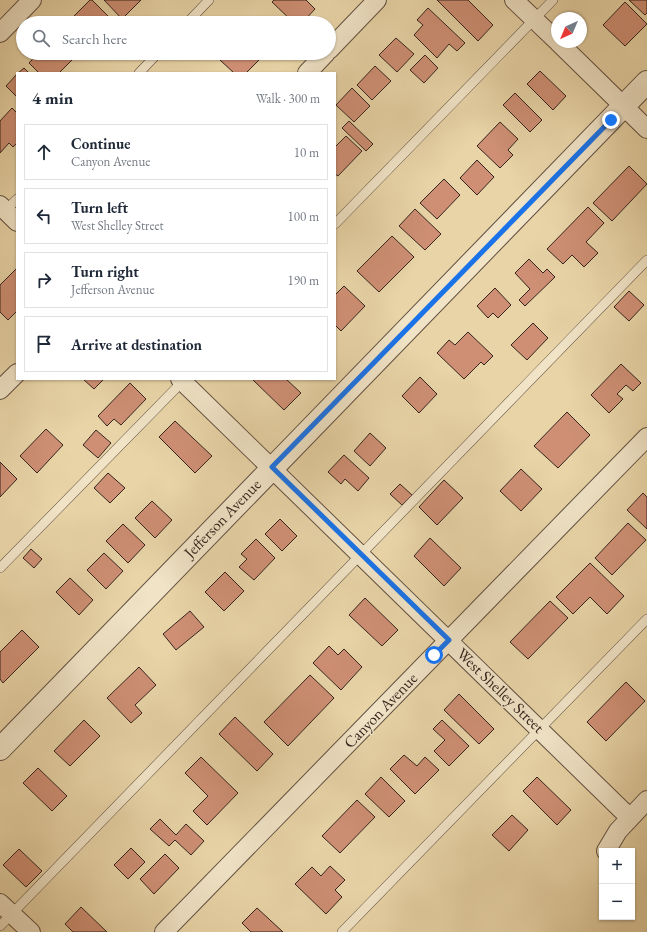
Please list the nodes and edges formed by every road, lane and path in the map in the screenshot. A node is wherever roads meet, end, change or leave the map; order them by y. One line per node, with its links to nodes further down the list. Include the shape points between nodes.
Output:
1 (32, 0): 8 (street)
2 (209, 0): 6 (lane)
3 (377, 0): 10 (street)
4 (514, 0): 7 (street)
5 (553, 0): 7 (lane)
6 (194, 16)
7 (534, 20): 9 (street); 19 (lane)
8 (0, 32)
9 (551, 36)
10 (336, 43)
11 (563, 48): 17 (street)
12 (151, 60): 14 (lane)
13 (319, 60): 15 (street)
14 (140, 72)
15 (307, 72)
16 (647, 82): 17 (street, Jefferson Avenue)
17 (624, 106): 18 (street); 25 (street, Jefferson Avenue)
18 (647, 129)
19 (336, 223)
20 (647, 260): 26 (lane)
21 (16, 374): 23 (street)
22 (182, 380): 25 (street, West Shelley Street); 27 (lane)
23 (0, 390)
24 (647, 437): 29 (street, Canyon Avenue)
25 (272, 467): 26 (street, West Shelley Street); 31 (street, Jefferson Avenue)
26 (361, 555): 29 (street, West Shelley Street); 35 (lane)
27 (0, 568)
28 (647, 619): 30 (lane)
29 (449, 640): 30 (street, West Shelley Street); 37 (street, Canyon Avenue)
30 (540, 728): 33 (street, West Shelley Street); 38 (lane)
31 (0, 749)
32 (647, 800): 33 (street)
33 (630, 818): 34 (street, via 618,831)
34 (608, 848)
35 (4, 914): 36 (street)
36 (31, 932)
37 (164, 932)
38 (342, 932)

